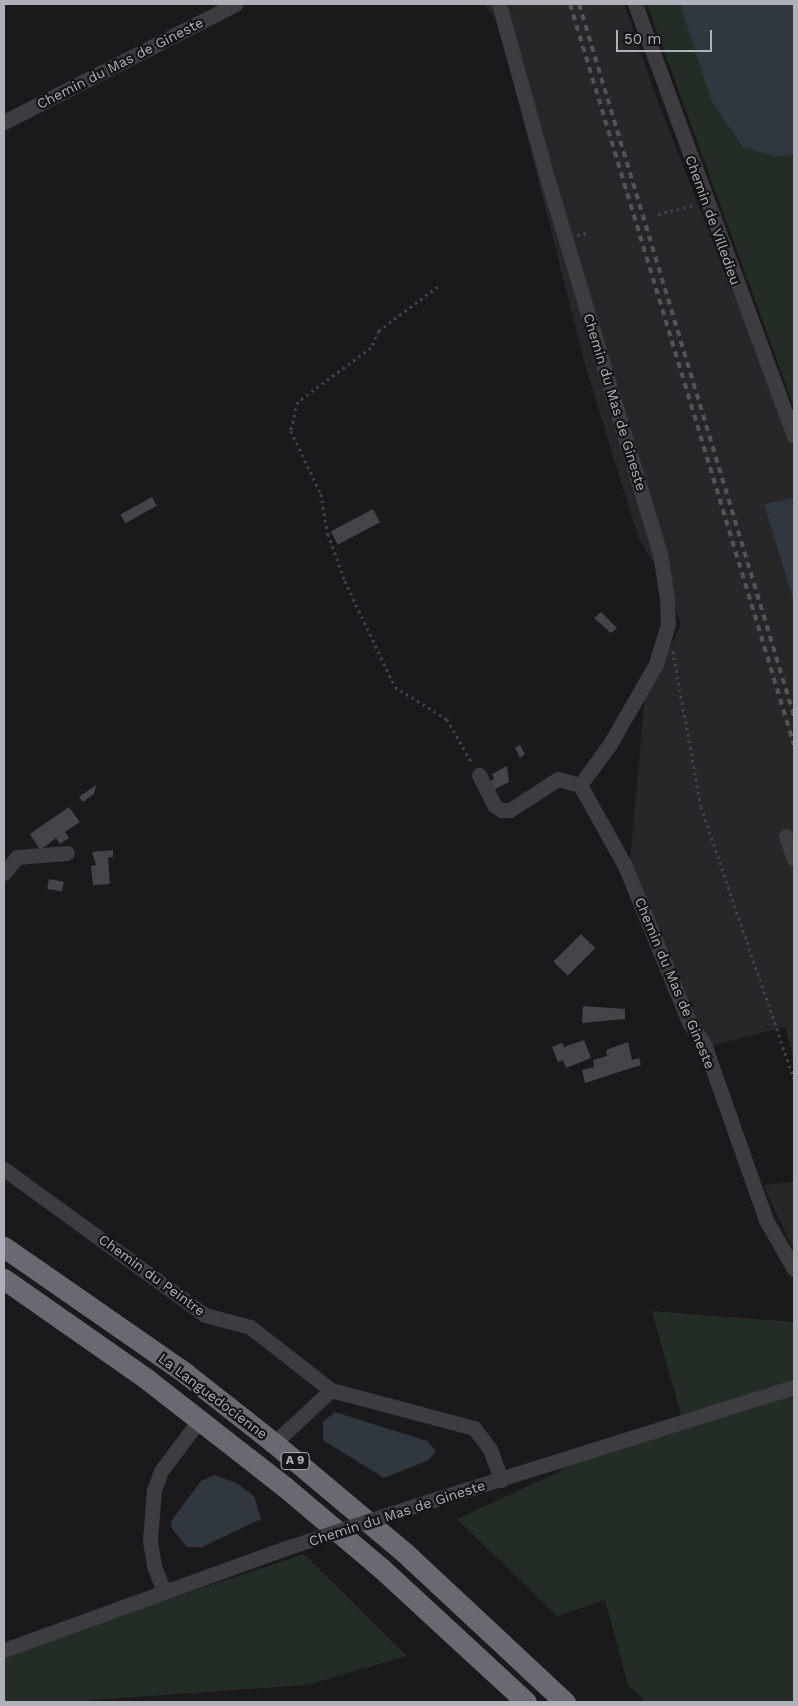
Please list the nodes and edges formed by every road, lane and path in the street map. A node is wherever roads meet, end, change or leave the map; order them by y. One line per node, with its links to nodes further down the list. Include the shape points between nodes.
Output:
1 (236, 4): 4 (street, Chemin du Mas de Gineste)
2 (499, 4): 9 (street, Chemin du Mas de Gineste, via 549,184 660,553 668,624)
3 (635, 4): 5 (street, Chemin de Villedieu)
4 (4, 122)
5 (707, 202): 6 (path); 8 (street, Chemin de Villedieu)
6 (658, 214)
7 (438, 287): 10 (path, via 379,331 371,348 298,402 291,431 320,494 328,534 345,581 395,687 447,719)
8 (794, 436)
9 (662, 644): 11 (street, Chemin du Mas de Gineste, via 656,664 610,744); 16 (path, via 675,654 678,663 682,712 701,807)
10 (479, 776): 11 (street, via 494,805 501,810 510,810 558,779)
11 (580, 785): 19 (street, Chemin du Mas de Gineste, via 625,866 689,1022 704,1044 762,1211)
12 (786, 836): 14 (street)
13 (67, 853): 15 (street, via 17,857)
14 (794, 860)
15 (4, 873)
16 (794, 1078)
17 (4, 1169): 22 (street, Chemin du Peintre, via 205,1315 250,1327)
18 (4, 1247): 24 (highway, La Languedocienne / A 9, via 185,1373)
19 (794, 1269)
20 (4, 1279): 23 (highway, La Languedocienne / A 9)
21 (794, 1387): 25 (street, Chemin du Mas de Gineste)
22 (332, 1390): 24 (street); 25 (street, Chemin du Peintre, via 474,1428 490,1449)
23 (200, 1420): 26 (street, via 161,1470 154,1490 150,1540 154,1566); 30 (highway, La Languedocienne / A 9, via 381,1568)
24 (274, 1443): 31 (highway, La Languedocienne / A 9, via 411,1559)
25 (501, 1480): 26 (street, Chemin du Mas de Gineste, bridge, via 414,1506)
26 (164, 1591): 27 (street, Chemin du Mas de Gineste)
27 (4, 1650)
28 (97, 1702): 29 (path)
29 (132, 1702)
30 (526, 1702)
31 (565, 1702)

